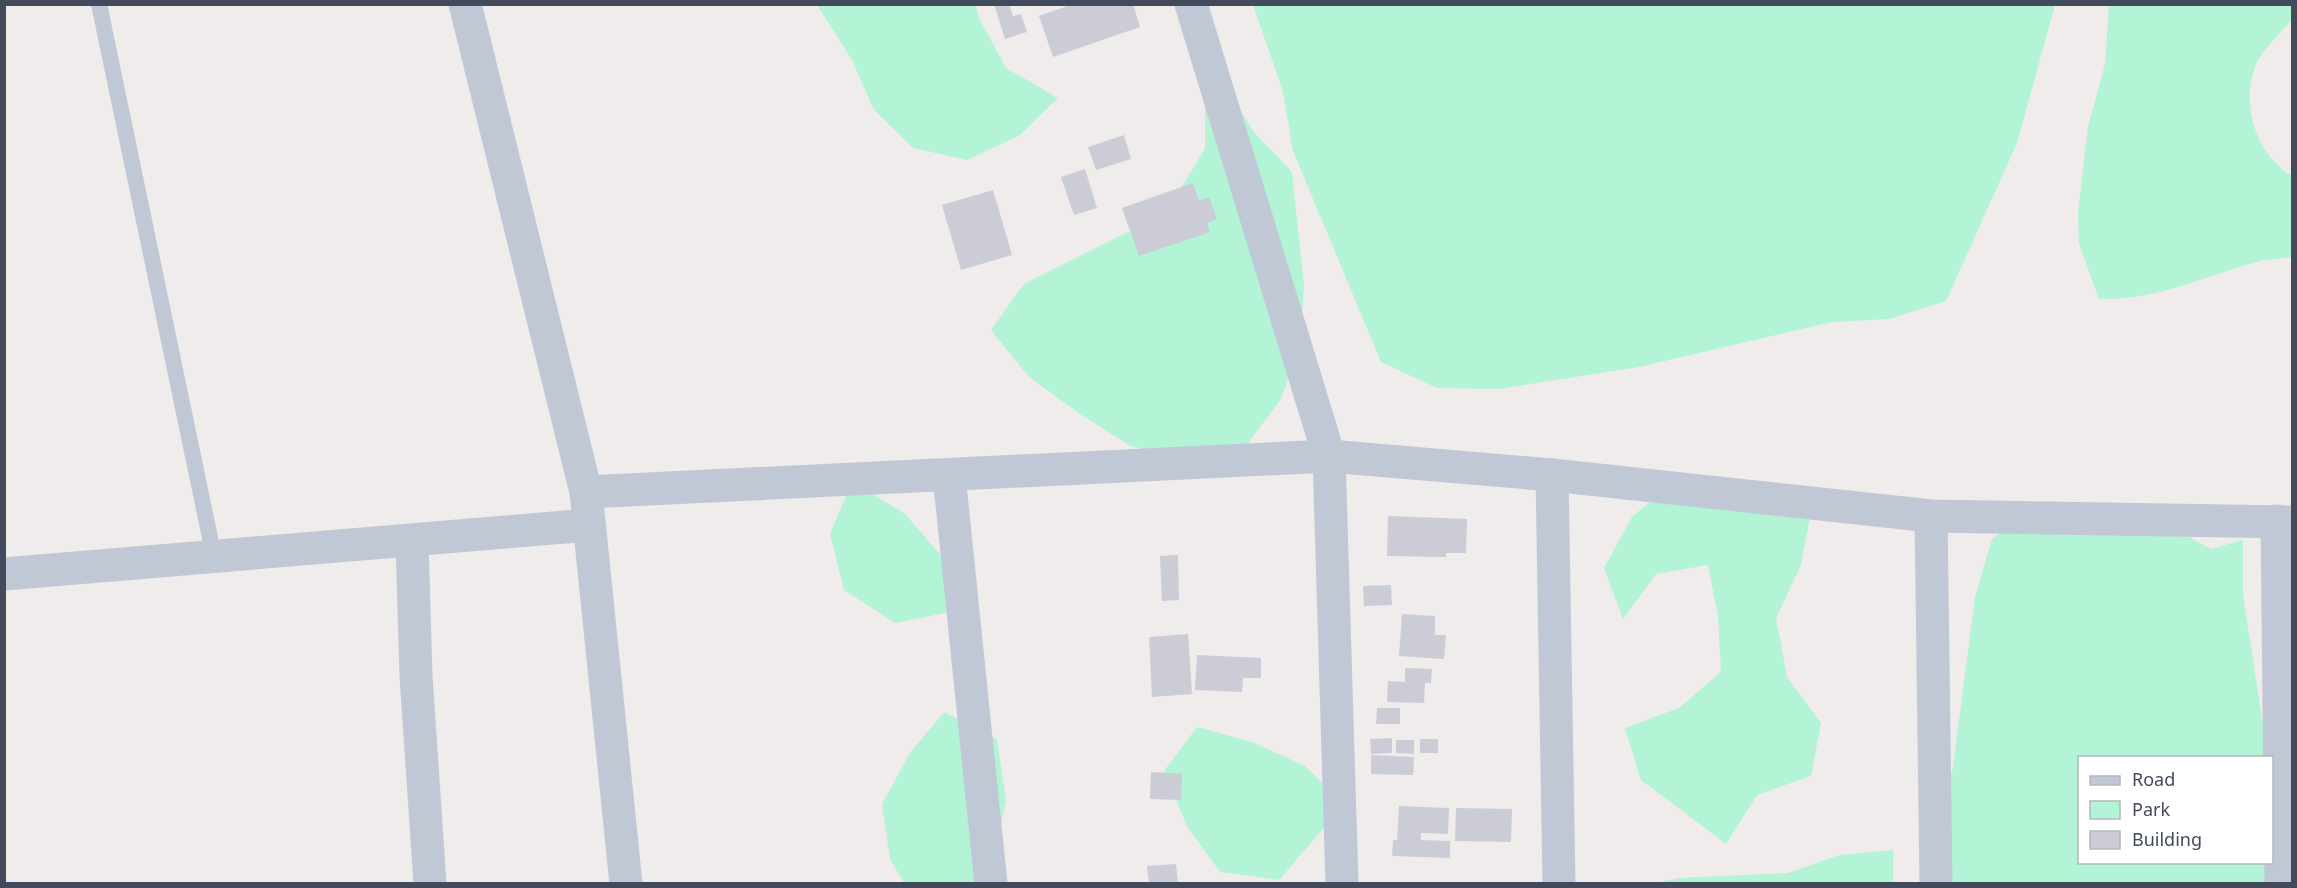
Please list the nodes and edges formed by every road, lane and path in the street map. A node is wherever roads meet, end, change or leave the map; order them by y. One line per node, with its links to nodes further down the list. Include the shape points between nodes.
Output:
1 (99, 4): 12 (lane)
2 (465, 4): 7 (street)
3 (1191, 4): 4 (street)
4 (1329, 456): 5 (street); 6 (street); 17 (street)
5 (949, 475): 7 (street); 16 (street)
6 (1552, 475): 8 (street); 18 (street)
7 (586, 492): 10 (street)
8 (1931, 516): 9 (street); 19 (street)
9 (2284, 522): 20 (street)
10 (589, 525): 11 (street); 15 (street)
11 (412, 541): 12 (street); 14 (street, via 416,676)
12 (214, 557): 13 (street)
13 (4, 574)
14 (430, 884)
15 (626, 884)
16 (991, 884)
17 (1342, 884)
18 (1559, 884)
19 (1936, 884)
20 (2281, 884)

